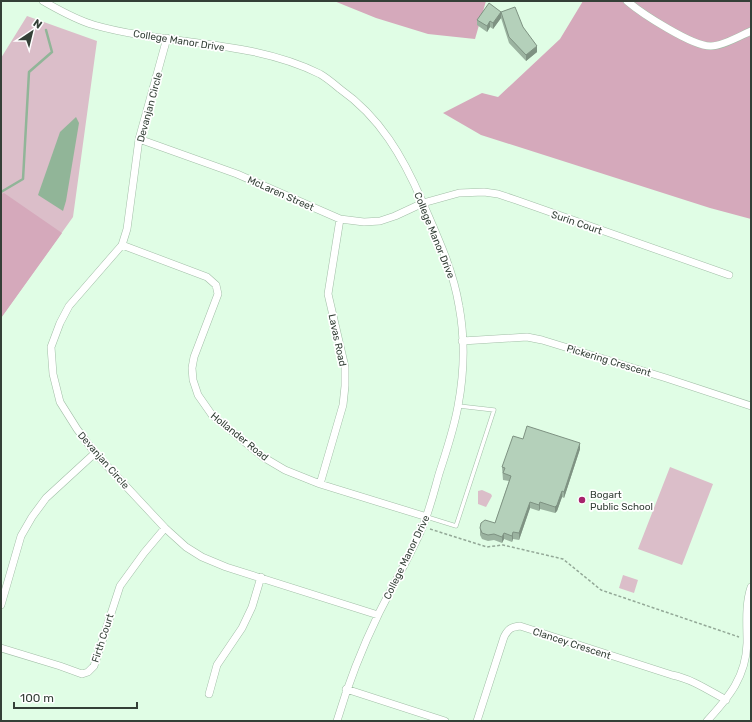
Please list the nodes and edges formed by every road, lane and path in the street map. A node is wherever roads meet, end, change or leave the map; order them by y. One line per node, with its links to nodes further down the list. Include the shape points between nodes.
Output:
1 (44, 1): 4 (street, College Manor Drive, via 92,24)
2 (627, 1): 3 (street, via 688,40 702,46 712,47)
3 (751, 31)
4 (167, 38): 5 (street, Devanjan Circle); 6 (street, College Manor Drive, via 254,52 296,64 322,75 355,99 373,117 401,157)
5 (139, 139): 7 (street, McLaren Street, via 237,174); 8 (street, Devanjan Circle, via 127,229)
6 (423, 203): 7 (street, McLaren Street, via 380,221); 9 (street, Surin Court, via 459,193 498,194); 10 (street, College Manor Drive, via 454,280)
7 (340, 219): 14 (street, Lavas Road, via 328,294 345,367 345,386 343,405)
8 (122, 245): 13 (street, Devanjan Circle, via 69,306 51,347 53,374 60,402); 14 (street, Hollander Road, via 207,277 216,285 218,294 192,368 198,395 212,415 263,457 285,470)
9 (729, 275)
10 (462, 341): 11 (street, College Manor Drive); 12 (street, Pickering Crescent, via 527,337 542,340)
11 (459, 406): 15 (street, College Manor Drive); 15 (lane, via 494,410 456,526)
12 (751, 406)
13 (95, 453): 17 (street, Devanjan Circle); 20 (street, via 46,498 32,516 21,536)
14 (320, 484): 15 (street, Hollander Road)
15 (427, 517): 16 (street, College Manor Drive)
16 (422, 527): 21 (street, College Manor Drive); 22 (path, via 487,547 503,545 563,558 601,590)
17 (165, 528): 18 (street, Devanjan Circle, via 186,547 202,556 226,567); 23 (street, Firth Court, via 120,586 94,666 88,672 82,674)
18 (261, 577): 21 (street, Devanjan Circle); 25 (street, via 252,607 242,628 217,665)
19 (751, 587): 22 (street)
20 (1, 605)
21 (378, 615): 24 (street, College Manor Drive)
22 (746, 639): 26 (street, via 745,659 741,672)
23 (1, 648)
24 (346, 689): 27 (street, College Manor Drive); 28 (street)
25 (209, 694)
26 (726, 700): 29 (street, Clancey Crescent, via 684,678 520,626 512,626 504,637); 30 (street)
27 (336, 721)
28 (445, 721)
29 (477, 721)
30 (707, 721)

